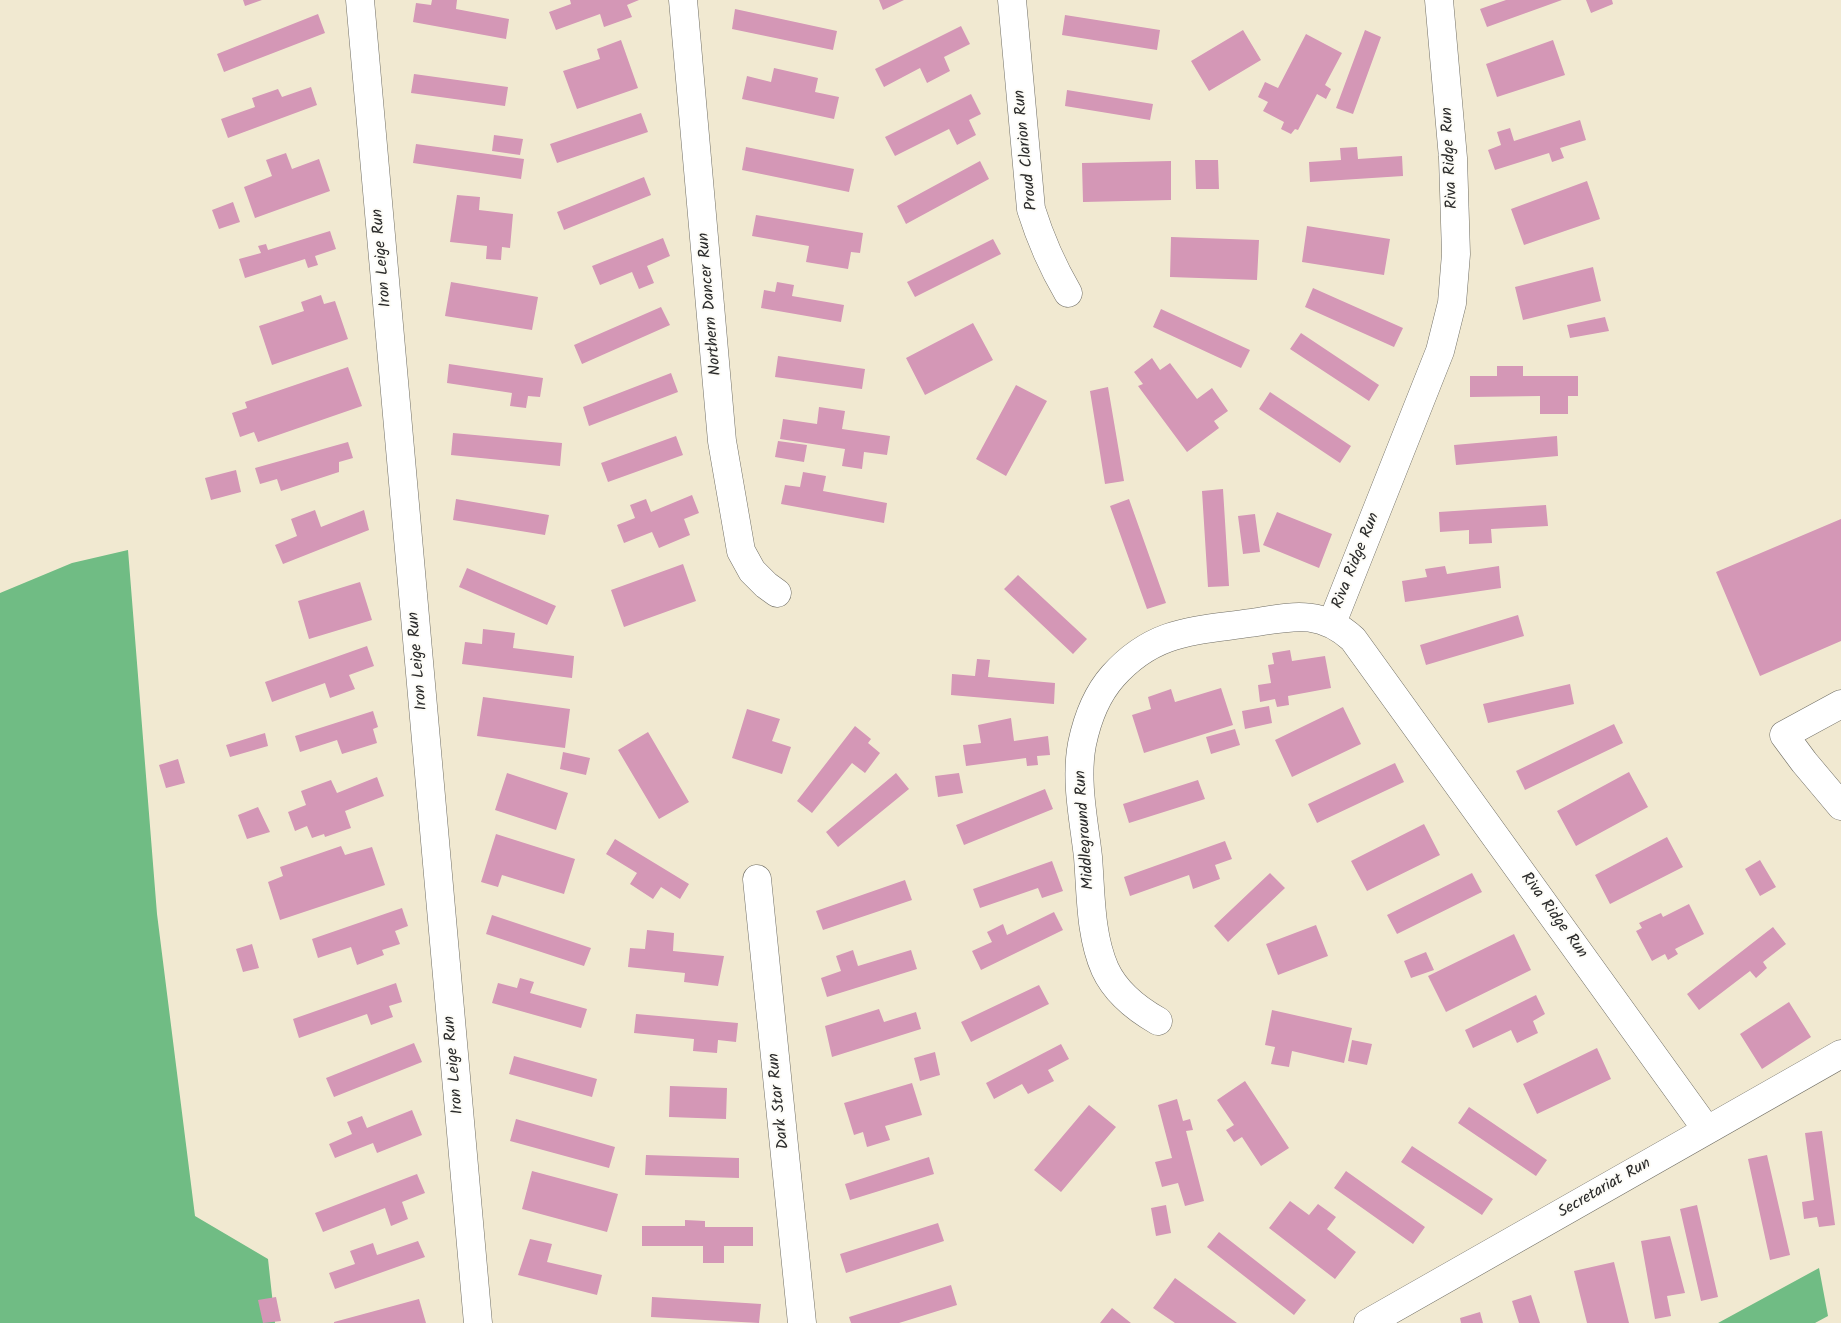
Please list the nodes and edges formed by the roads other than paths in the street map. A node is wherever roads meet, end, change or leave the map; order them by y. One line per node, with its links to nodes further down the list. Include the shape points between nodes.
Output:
1 (360, 0): 14 (street, Iron Leige Run)
2 (683, 0): 6 (street, Northern Dancer Run, via 722,441 741,551 752,571)
3 (1012, 0): 5 (street, Proud Clarion Run, via 1031,209 1040,239)
4 (1439, 0): 7 (street, Riva Ridge Run, via 1453,158 1456,254 1452,303 1440,351)
5 (1068, 293)
6 (777, 593)
7 (1332, 623): 11 (street, Middleground Run, via 1310,616 1287,618 1184,632 1160,640 1129,660 1095,703 1082,744 1080,780 1096,943 1118,990 1138,1010); 13 (street, Riva Ridge Run, via 1353,638)
8 (1841, 704): 9 (street, via 1784,735)
9 (1841, 806)
10 (757, 879): 15 (street, Dark Star Run)
11 (1158, 1021)
12 (1841, 1054): 13 (street, Secretariat Run)
13 (1707, 1130): 16 (street, Secretariat Run)
14 (478, 1323)
15 (802, 1323)
16 (1368, 1323)

